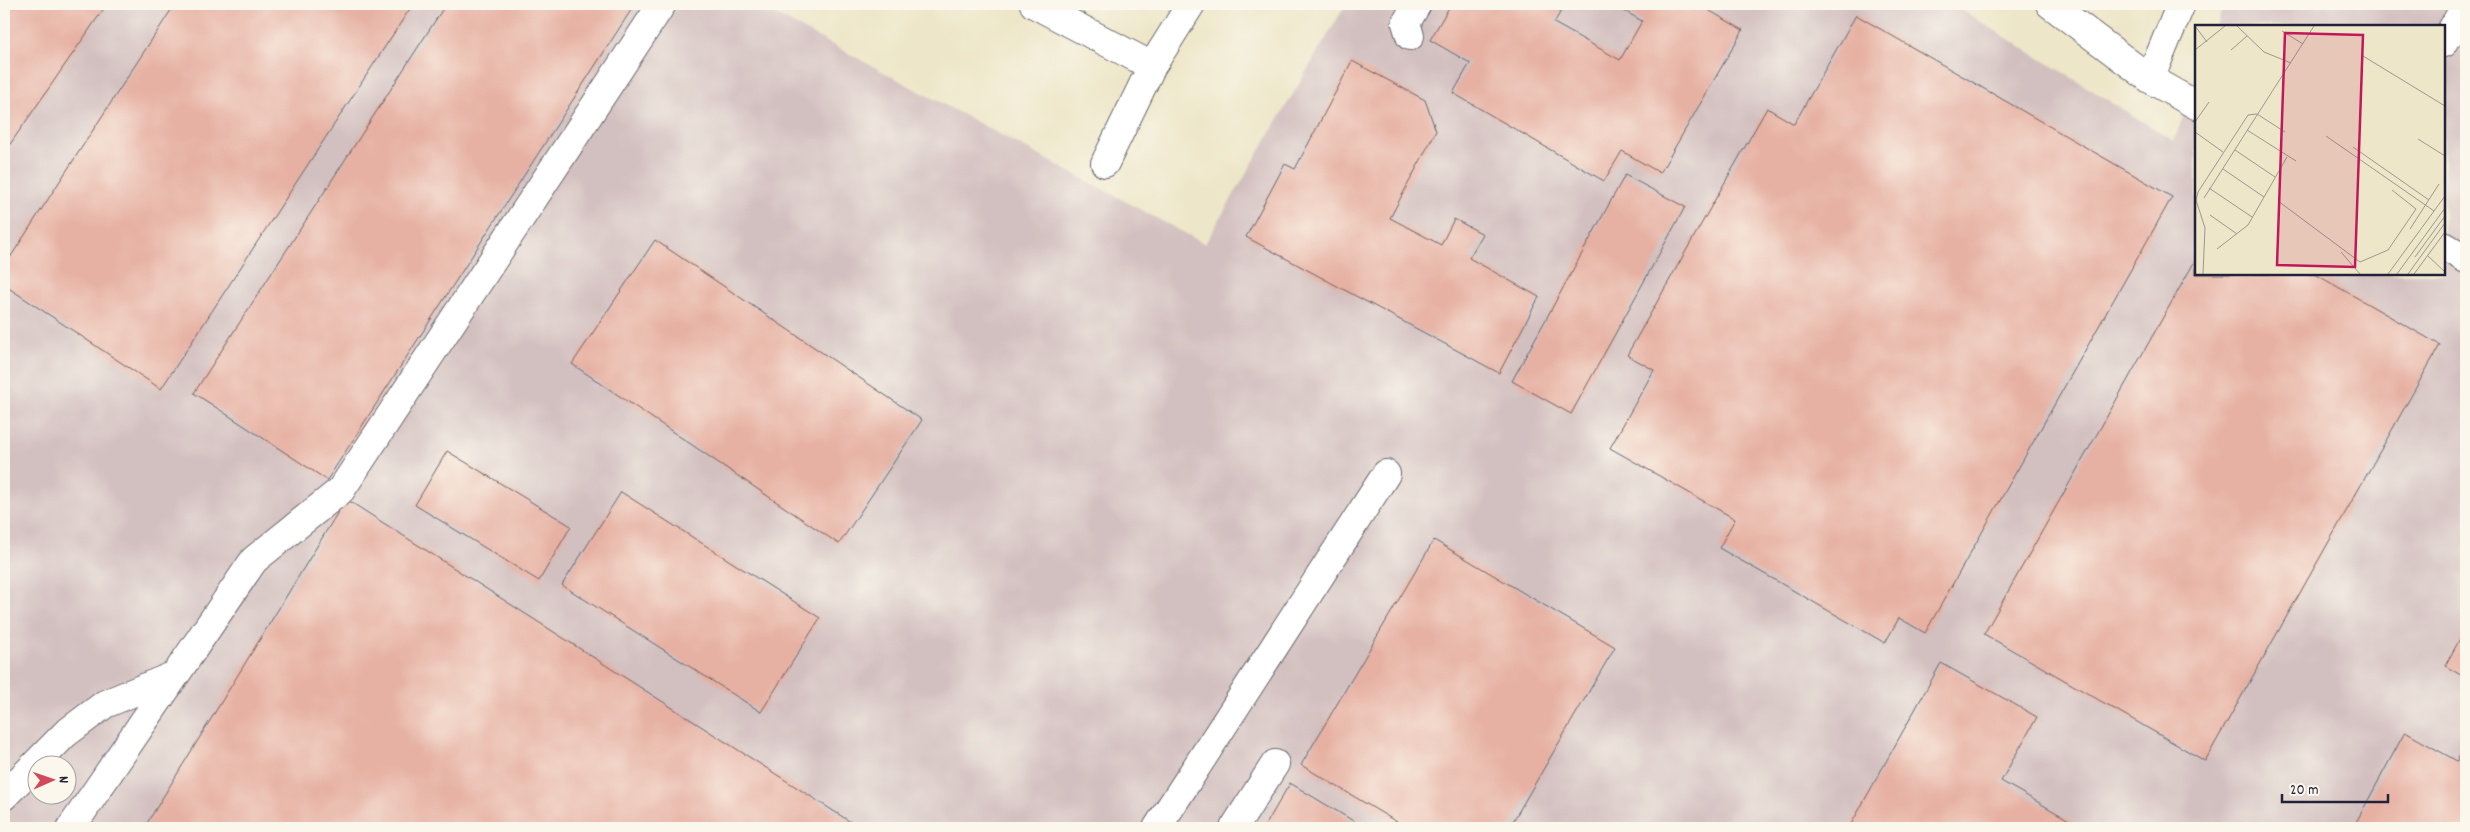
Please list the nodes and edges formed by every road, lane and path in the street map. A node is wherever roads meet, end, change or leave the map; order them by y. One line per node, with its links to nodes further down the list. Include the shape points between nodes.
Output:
1 (662, 4): 17 (street, via 341,490 254,560)
2 (1034, 4): 10 (street)
3 (1191, 4): 10 (street)
4 (1418, 4): 8 (street, via 1406,24)
5 (2050, 4): 11 (street)
6 (2180, 4): 11 (street)
7 (2466, 5): 9 (street)
8 (1410, 36)
9 (2445, 41)
10 (1152, 66): 13 (street)
11 (2150, 79): 12 (street)
12 (2195, 104)
13 (1105, 163)
14 (2445, 247): 15 (street)
15 (2466, 259)
16 (1386, 474): 21 (street)
17 (175, 675): 19 (street, via 105,704 65,734); 20 (street)
18 (1275, 764): 22 (street)
19 (4, 796)
20 (71, 828)
21 (1157, 828)
22 (1234, 828)

